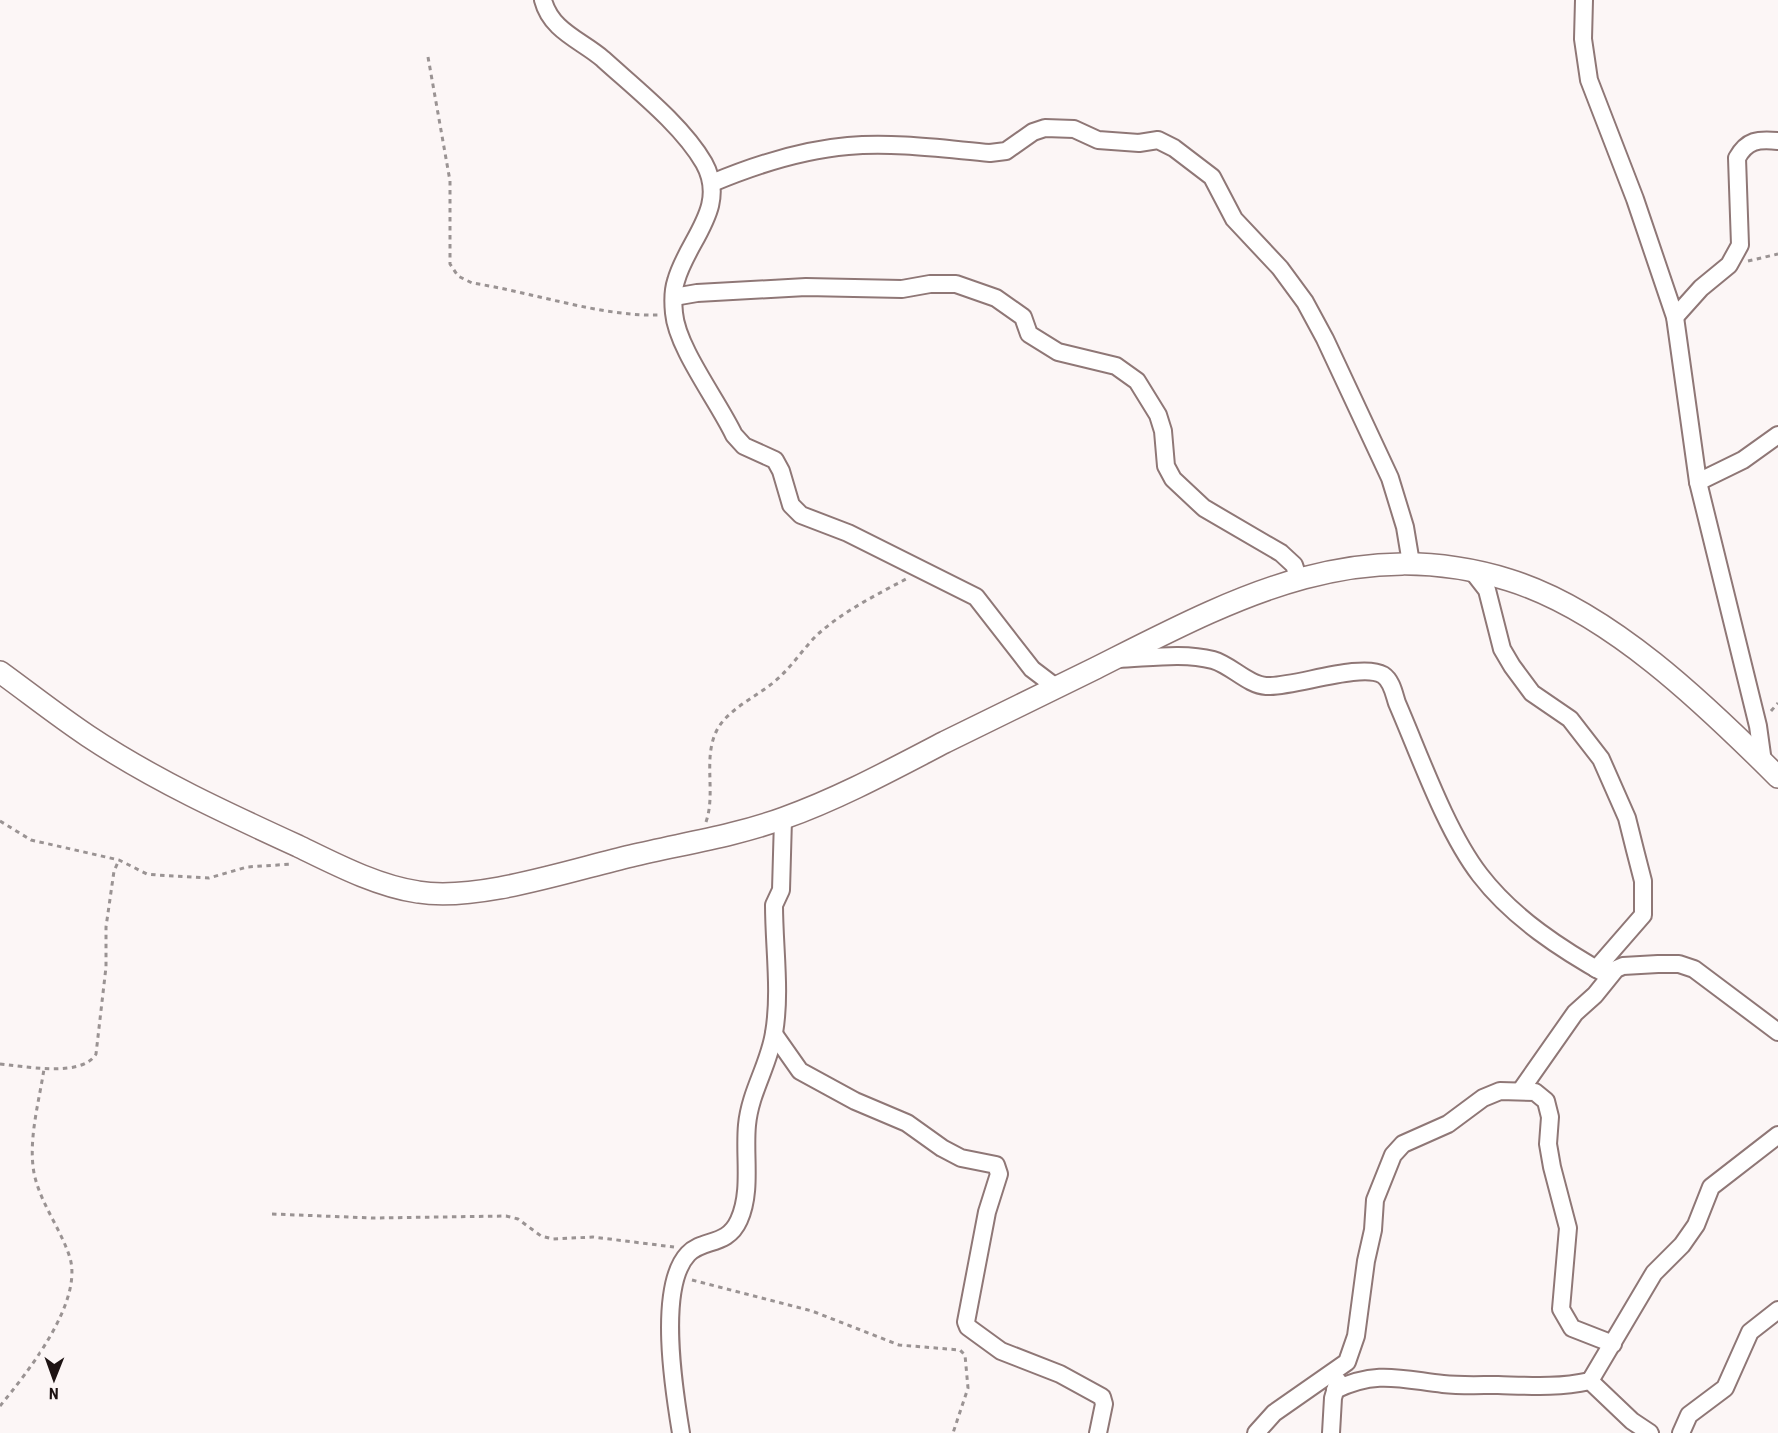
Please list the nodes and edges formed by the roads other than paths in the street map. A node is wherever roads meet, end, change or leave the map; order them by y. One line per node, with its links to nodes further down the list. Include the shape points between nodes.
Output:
1 (543, 0): 4 (street, via 558,26 601,58 684,135 705,164)
2 (1584, 0): 6 (street, via 1583,39 1589,80)
3 (1778, 141): 6 (street, via 1753,141 1743,147 1737,158 1740,244 1729,265)
4 (712, 183): 5 (street, via 709,214 685,258 675,282); 9 (street, via 739,171 813,150 892,146 1006,151 1045,128 1074,129 1098,140 1158,140 1174,148 1212,177 1234,219 1280,268 1305,302 1390,478)
5 (674, 297): 11 (street, via 806,287 902,290 956,284 996,298 1023,317 1029,334 1058,352 1116,366 1137,381 1158,415 1166,466 1173,479 1204,508 1281,553 1294,565); 14 (street, via 674,315 691,358 734,435 744,446 775,460 791,505 816,523 848,533 976,597 1032,669)
6 (1675, 317): 8 (street)
7 (1778, 435): 8 (street, via 1743,460)
8 (1698, 482): 15 (street)
9 (1411, 563): 10 (street); 11 (street, via 1368,564)
10 (1473, 572): 15 (street, via 1510,580 1582,614 1662,669); 17 (street, via 1487,590 1502,649 1512,666 1532,693 1569,719 1601,759 1626,818 1643,881 1643,915)
11 (1298, 577): 12 (street, via 1234,600)
12 (1114, 659): 14 (street); 17 (street, via 1199,657 1230,667 1263,687 1346,674 1374,672 1384,676 1392,686 1442,806 1481,876 1523,919)
13 (0, 672): 16 (street, via 89,736 145,770 314,854 412,891 446,895 540,878)
14 (1057, 688): 16 (street)
15 (1771, 769)
16 (783, 819): 19 (street, via 782,890 774,905)
17 (1602, 972): 18 (street, via 1623,966 1679,964 1694,969); 20 (street, via 1595,995 1575,1012)
18 (1778, 1032)
19 (774, 1034): 28 (street, via 750,1098 747,1173 739,1221 719,1242 690,1252 676,1277 671,1320); 29 (street, via 800,1071 907,1123 961,1158 996,1165 999,1174 987,1212 968,1328 1001,1352 1060,1374 1102,1396)
20 (1521, 1090): 24 (street, via 1535,1092 1546,1101 1550,1117 1548,1144 1568,1228 1561,1309 1572,1328); 25 (street, via 1500,1091 1483,1098 1448,1124 1403,1144 1393,1155 1375,1200 1356,1336 1347,1362)
21 (1778, 1135): 24 (street, via 1712,1187 1696,1225 1654,1273)
22 (1778, 1296): 23 (street)
23 (1775, 1311): 33 (street, via 1750,1332 1725,1388 1689,1415)
24 (1613, 1344): 26 (street)
25 (1341, 1367): 27 (street); 30 (street, via 1274,1413)
26 (1590, 1381): 27 (street, via 1559,1388 1522,1388 1445,1384 1396,1376 1369,1377); 32 (street)
27 (1335, 1390): 31 (street)
28 (681, 1433)
29 (1098, 1433)
30 (1256, 1433)
31 (1331, 1433)
32 (1650, 1433)
33 (1681, 1433)

